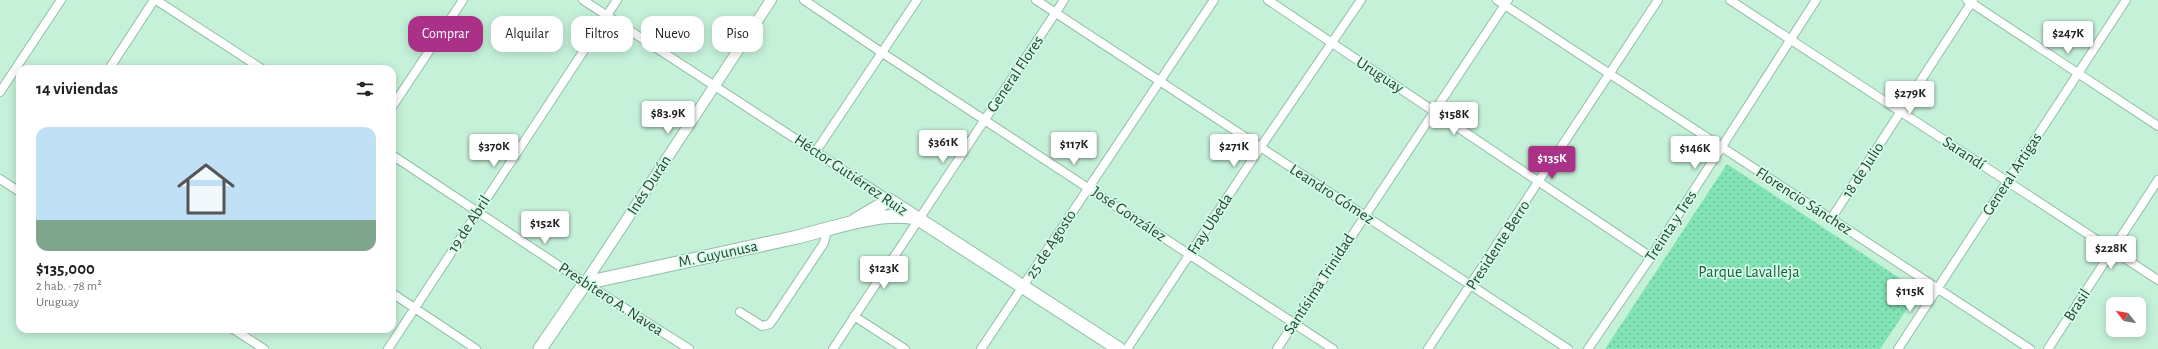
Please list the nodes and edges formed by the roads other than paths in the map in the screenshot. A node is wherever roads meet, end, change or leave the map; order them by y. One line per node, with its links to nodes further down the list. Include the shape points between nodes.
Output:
1 (61, 0): 28 (street)
2 (155, 0): 29 (street); 30 (street)
3 (463, 0): 37 (street)
4 (583, 0): 22 (street, Héctor Gutiérrez Ruiz)
5 (617, 0): 22 (street, 19 de Abril)
6 (771, 0): 35 (street, Inés Durán)
7 (804, 0): 27 (street, José González)
8 (917, 0): 27 (street)
9 (1036, 0): 21 (street, Leandro Gómez)
10 (1064, 0): 21 (street, General Flores)
11 (1214, 0): 34 (street, 25 de Agosto)
12 (1268, 0): 25 (street, Uruguay)
13 (1361, 0): 25 (street, Fray Ubeda)
14 (1497, 0): 20 (street, Florencio Sánchez)
15 (1658, 0): 33 (street, Presidente Berro)
16 (1730, 0): 24 (street, Sarandí)
17 (1816, 0): 24 (street, Treinta y Tres)
18 (2126, 0): 32 (street, General Artigas)
19 (1970, 1): 32 (street); 39 (street, 18 de Julio)
20 (1506, 3): 33 (street, Florencio Sánchez); 38 (street, Santísima Trinidad)
21 (1056, 12): 34 (street, Leandro Gómez); 40 (street, General Flores)
22 (607, 16)
23 (633, 33): 35 (street, Héctor Gutiérrez Ruiz)
24 (1791, 40): 39 (street, Sarandí); 42 (street, Treinta y Tres)
25 (1332, 43): 38 (street, Uruguay); 43 (street, Fray Ubeda)
26 (583, 52): 53 (street, 19 de Abril)
27 (881, 52): 40 (street, José González); 44 (street)
28 (18, 65)
29 (112, 65)
30 (256, 65)
31 (16, 68): 36 (street)
32 (2077, 73): 41 (street); 48 (street, General Artigas)
33 (1610, 74): 42 (street, Florencio Sánchez); 49 (street, Presidente Berro)
34 (1160, 81): 43 (street, Leandro Gómez); 50 (street, 25 de Agosto)
35 (714, 86): 44 (street, Héctor Gutiérrez Ruiz); 64 (street, Inés Durán)
36 (0, 92)
37 (396, 101)
38 (1434, 111): 49 (street, Uruguay); 54 (street, Santísima Trinidad)
39 (1900, 112): 48 (street, Sarandí); 56 (street, 18 de Julio)
40 (984, 120): 50 (street, José González); 57 (street, General Flores)
41 (2158, 126)
42 (1722, 147): 56 (street, Florencio Sánchez); 62 (street, Treinta y Tres)
43 (1260, 148): 54 (street, Leandro Gómez); 61 (street, Fray Ubeda)
44 (816, 151): 52 (street, Héctor Gutiérrez Ruiz)
45 (396, 158): 53 (street, Presbítero A. Navea)
46 (0, 179): 51 (street)
47 (2158, 180): 60 (street, Brasil)
48 (2007, 181): 60 (street, Sarandí); 67 (street, General Artigas)
49 (1539, 182): 62 (street, Uruguay); 65 (street, Presidente Berro)
50 (1088, 187): 61 (street, José González); 66 (street, 25 de Agosto)
51 (16, 189)
52 (889, 200): 55 (highway); 57 (highway, Héctor Gutiérrez Ruiz); 58 (highway, M. Guyunusa)
53 (477, 212): 64 (street, Presbítero A. Navea); 69 (street, 19 de Abril)
54 (1364, 215): 65 (street, Leandro Gómez); 72 (street, Santísima Trinidad)
55 (881, 218): 57 (highway, M. Guyunusa, via 906,216); 58 (highway, M. Guyunusa)
56 (1831, 219): 67 (street, Florencio Sánchez)
57 (918, 220): 66 (highway, Héctor Gutiérrez Ruiz); 71 (street, General Flores)
58 (851, 224): 59 (highway, M. Guyunusa)
59 (827, 230): 64 (highway, M. Guyunusa); 70 (street, via 824,243 770,324 762,326)
60 (2112, 250): 63 (street, Sarandí); 91 (street, Brasil)
61 (1189, 255): 72 (street, José González); 83 (street, Fray Ubeda)
62 (1651, 257): 88 (street, Treinta y Tres)
63 (2158, 280)
64 (585, 283): 74 (street, Presbítero A. Navea); 78 (highway, Inés Durán)
65 (1471, 285): 86 (street, Presidente Berro); 87 (street, Leandro Gómez)
66 (1023, 287): 81 (street, 25 de Agosto); 82 (highway, Héctor Gutiérrez Ruiz)
67 (1938, 289): 89 (street, General Artigas); 90 (street, Florencio Sánchez)
68 (396, 297): 69 (street)
69 (415, 309): 76 (street, 19 de Abril); 77 (street)
70 (740, 312)
71 (854, 316): 79 (street, General Flores); 80 (street)
72 (1294, 323): 84 (street, Santísima Trinidad); 85 (street, José González)
73 (242, 333): 75 (street)
74 (687, 348)
75 (264, 349)
76 (388, 349)
77 (476, 349)
78 (540, 349)
79 (833, 349)
80 (905, 349)
81 (981, 349)
82 (1119, 349)
83 (1127, 349)
84 (1277, 349)
85 (1333, 349)
86 (1428, 349)
87 (1568, 349)
88 (1588, 349)
89 (1898, 349)
90 (2030, 349)
91 (2048, 349)

